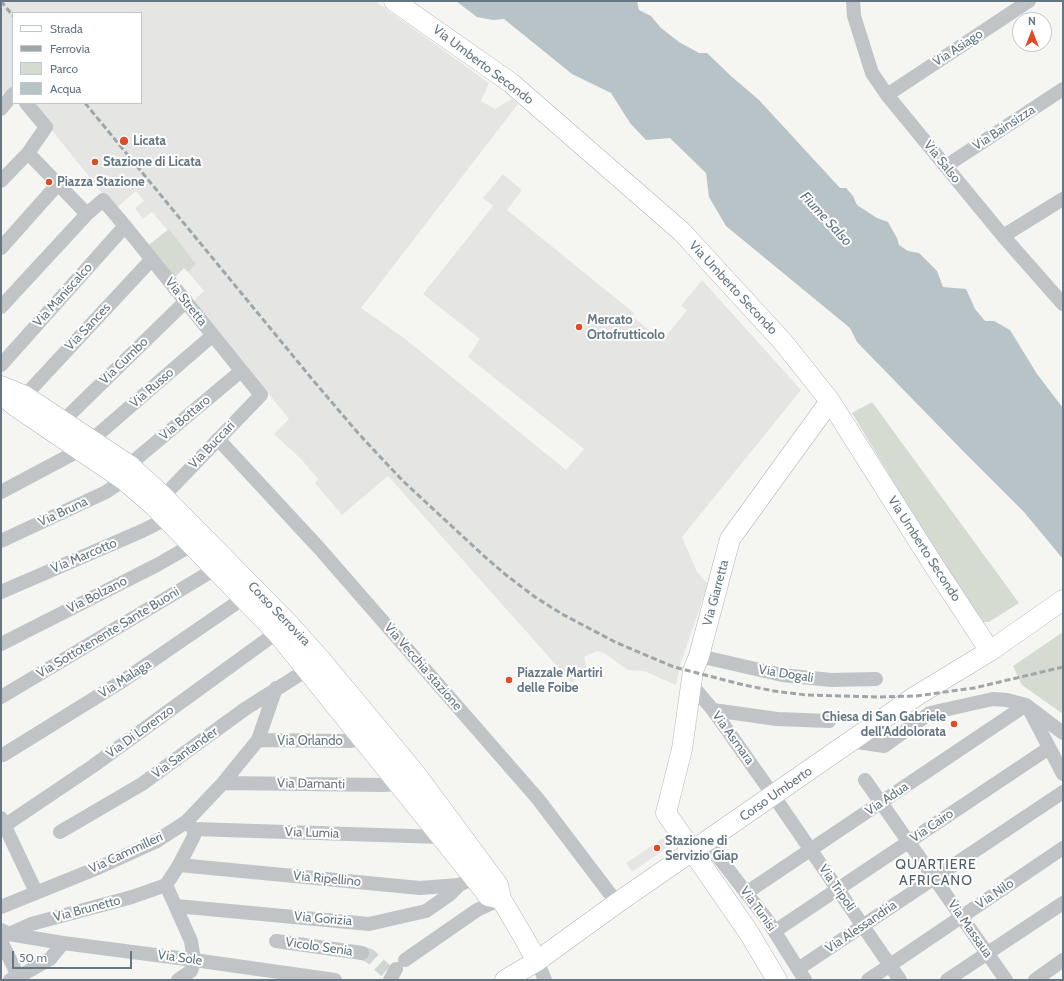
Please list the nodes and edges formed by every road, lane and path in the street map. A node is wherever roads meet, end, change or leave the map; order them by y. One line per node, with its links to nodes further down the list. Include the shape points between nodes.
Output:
1 (394, 1): 28 (main road, Via Umberto Secondo, via 511,83 682,232 783,342)
2 (854, 1): 6 (street, Via Salso, via 854,16 872,73)
3 (1029, 1): 6 (street, Via Asiago)
4 (1063, 89): 10 (street, Via Bainsizza)
5 (12, 95): 8 (street)
6 (887, 95): 10 (street, Via Salso)
7 (27, 104): 9 (street, via 46,127)
8 (1, 109)
9 (28, 153): 11 (street); 12 (street)
10 (946, 166): 16 (street, Via Salso)
11 (2, 180)
12 (58, 184): 14 (street); 17 (street)
13 (1063, 198): 16 (street)
14 (86, 214): 15 (street, Via Stretta, via 103,200); 21 (street)
15 (125, 226): 18 (street, Via Stretta); 23 (street, Via Maniscalco)
16 (1002, 236): 20 (street, Via Salso)
17 (1, 248)
18 (152, 259): 19 (street, Via Stretta); 27 (street, Via Sances)
19 (186, 302): 22 (street, Via Stretta); 29 (street, Via Cumbo)
20 (1063, 304)
21 (1, 307)
22 (213, 335): 24 (street, Via Stretta); 31 (street, Via Russo)
23 (1, 365)
24 (241, 371): 26 (street, Via Stretta); 32 (street, Via Bottaro)
25 (1, 386): 27 (main road, Corso Serrovira)
26 (261, 395): 30 (street, Via Buccari)
27 (13, 399): 29 (main road, Corso Serrovira); 31 (main road, Corso Serrovira)
28 (830, 401): 43 (main road, Via Umberto Secondo); 44 (main road, Via Giarretta, via 730,539)
29 (63, 421): 31 (main road, Corso Serrovira)
30 (218, 439): 34 (street, Via Buccari); 83 (street, Via Vecchia stazione, via 319,548 538,799)
31 (86, 445): 32 (main road, Corso Serrovira); 33 (street, Via Russo)
32 (127, 473): 34 (main road, Corso Serrovira); 35 (street, Via Bruna, via 106,492)
33 (1, 492)
34 (166, 508): 36 (main road, Corso Serrovira); 38 (street, Via Marcotto, via 142,531)
35 (1, 541)
36 (199, 542): 37 (main road, Corso Serrovira); 42 (street, Via Bolzano)
37 (222, 565): 39 (main road, Corso Serrovira); 49 (street, Via Sottotenente Sante Buoni)
38 (1, 592)
39 (250, 594): 41 (main road, Corso Serrovira); 58 (street, Via Malaga, via 124,680)
40 (1063, 600): 43 (main road, Corso Umberto)
41 (283, 628): 45 (main road, Corso Serrovira); 67 (street, Via Di Lorenzo, via 93,766)
42 (1, 644)
43 (990, 651): 56 (main road, Corso Umberto, via 916,696)
44 (699, 656): 46 (street, Via Dogali, via 782,675 831,680); 47 (main road, Via Giarretta)
45 (314, 665): 48 (street, Via Santander); 54 (main road, Corso Serrovira)
46 (876, 679)
47 (690, 683): 51 (street, Via Asmara); 72 (main road, Via Giarretta, via 682,749 666,813)
48 (276, 688): 55 (street, Via Cammilleri); 69 (street, Via Santander, via 142,784)
49 (1, 697)
50 (1026, 705): 53 (street); 56 (street, via 993,699 930,714 884,746); 57 (street); 66 (street, Via Adua)
51 (713, 710): 52 (street, via 777,719); 65 (street, Via Asmara)
52 (829, 721)
53 (1063, 732)
54 (370, 734): 55 (street, Via Orlando, via 349,741); 59 (main road, Corso Serrovira); 63 (main road, Corso Serrovira)
55 (258, 740): 62 (street, Via Cammilleri)
56 (851, 741): 65 (main road, Corso Umberto)
57 (1049, 748): 60 (street); 71 (street, Via Cairo)
58 (3, 755)
59 (415, 773): 63 (street); 70 (main road, Corso Serrovira)
60 (1063, 774)
61 (865, 780): 66 (street, Via Massaua)
62 (223, 783): 63 (street, Via Damanti, via 383,786); 68 (street, Via Cammilleri)
63 (398, 784): 70 (main road, Corso Serrovira)
64 (1063, 792): 76 (street, Via Alessandria)
65 (773, 795): 72 (main road, Corso Umberto); 74 (street, Via Tripoli)
66 (880, 803): 71 (street, Via Massaua); 74 (street, Via Adua)
67 (2, 823): 80 (street)
68 (190, 825): 70 (street, Via Lumia); 75 (street, via 194,836); 80 (street, Via Cammilleri)
69 (60, 832)
70 (448, 832): 77 (main road, Corso Serrovira)
71 (908, 842): 76 (street, Via Massaua); 79 (street, Via Cairo)
72 (699, 847): 81 (street, Via Tunisi); 83 (main road, Corso Umberto); 106 (main road)
73 (1063, 848): 87 (street, Via Nilo)
74 (811, 850): 79 (street, Via Tripoli); 81 (street, Via Adua)
75 (179, 865): 77 (street, Via Ripellino, via 420,888); 78 (street)
76 (934, 879): 87 (street, Via Massaua); 88 (street, Via Alessandria)
77 (475, 880): 82 (main road, Corso Serrovira, via 498,885); 85 (street, Via Gorizia, via 426,911 369,924)
78 (166, 885): 85 (street); 90 (street, Via Brunetto, via 132,897 31,924)
79 (838, 889): 88 (street, Via Tripoli); 89 (street, Via Cairo)
80 (36, 892): 86 (street, Via Cammilleri)
81 (746, 893): 89 (street, Via Tunisi)
82 (501, 898): 97 (main road, Corso Serrovira); 99 (street, via 476,910)
83 (617, 903): 97 (main road, Corso Umberto)
84 (1063, 903): 94 (street)
85 (176, 906): 95 (street, via 191,941)
86 (1, 907)
87 (961, 917): 94 (street, Via Massaua); 98 (street, Via Nilo)
88 (863, 926): 98 (street, Via Tripoli); 100 (street, Via Alessandria)
89 (775, 931): 100 (street, Via Tunisi)
90 (4, 935): 92 (street, Via Sole); 101 (street)
91 (276, 941): 93 (street, Vicolo Senia)
92 (63, 943): 95 (street, Via Sole); 101 (street, via 50,958)
93 (362, 953)
94 (987, 954): 109 (street); 110 (street, Via Massaua)
95 (194, 960): 102 (street, via 191,971); 103 (street, Via Sole)
96 (1063, 960): 111 (street)
97 (537, 961): 104 (main road, Corso Umberto); 105 (street)
98 (890, 965): 107 (street, Via Nilo); 108 (street, Via Tripoli)
99 (394, 971)
100 (801, 974)
101 (17, 979)
102 (178, 980)
103 (326, 980)
104 (505, 980)
105 (546, 980)
106 (777, 980)
107 (868, 980)
108 (900, 980)
109 (947, 980)
110 (1006, 980)
111 (1035, 980)

